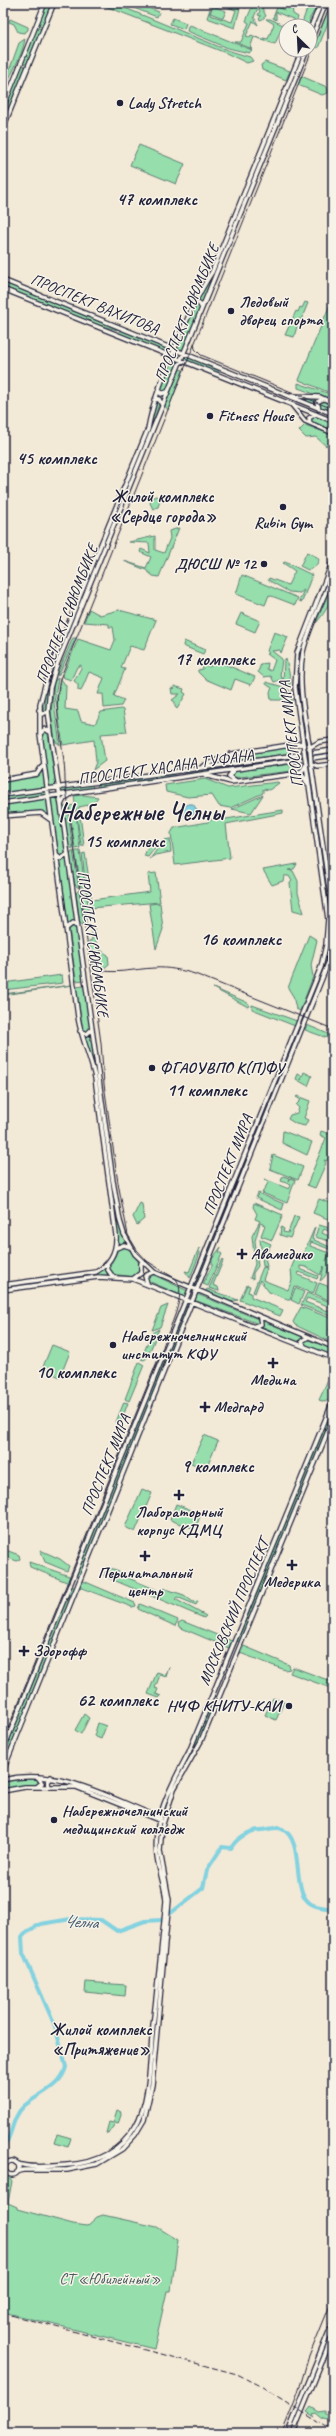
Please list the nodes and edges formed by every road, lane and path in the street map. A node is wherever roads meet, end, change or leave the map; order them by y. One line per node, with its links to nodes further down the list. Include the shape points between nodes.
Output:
1 (46, 3): 7 (main road)
2 (54, 3): 8 (main road)
3 (321, 3): 5 (main road)
4 (326, 3): 6 (main road)
5 (315, 18)
6 (318, 22)
7 (37, 24): 8 (main road, via 40,28); 11 (main road)
8 (44, 26): 12 (main road)
9 (299, 58): 17 (main road, ПРОСПЕКТ СЮЮМБИКЕ, via 212,272)
10 (304, 58): 18 (main road, ПРОСПЕКТ СЮЮМБИКЕ)
11 (21, 65): 12 (main road, via 24,64); 13 (main road)
12 (27, 69): 14 (main road)
13 (3, 108)
14 (3, 128)
15 (3, 280): 19 (main road, ПРОСПЕКТ ВАХИТОВА)
16 (3, 289): 20 (main road, ПРОСПЕКТ ВАХИТОВА)
17 (193, 303): 18 (main road, via 199,303); 21 (main road, ПРОСПЕКТ СЮЮМБИКЕ)
18 (202, 308): 25 (main road, ПРОСПЕКТ СЮЮМБИКЕ)
19 (117, 326): 20 (main road, via 119,330); 22 (main road, ПРОСПЕКТ ВАХИТОВА)
20 (114, 333): 24 (main road, ПРОСПЕКТ ВАХИТОВА)
21 (177, 342): 22 (main road); 23 (main road, ПРОСПЕКТ СЮЮМБИКЕ)
22 (166, 346): 23 (main road, ПРОСПЕКТ ВАХИТОВА)
23 (174, 349): 25 (main road, ПРОСПЕКТ ВАХИТОВА); 26 (main road, ПРОСПЕКТ СЮЮМБИКЕ)
24 (164, 353): 26 (main road, ПРОСПЕКТ ВАХИТОВА); 28 (main road)
25 (186, 354): 27 (main road, ПРОСПЕКТ СЮЮМБИКЕ); 29 (main road, ПРОСПЕКТ ВАХИТОВА)
26 (172, 356): 27 (main road, ПРОСПЕКТ ВАХИТОВА); 28 (main road, ПРОСПЕКТ СЮЮМБИКЕ)
27 (183, 361): 30 (main road, ПРОСПЕКТ ВАХИТОВА); 33 (main road, ПРОСПЕКТ СЮЮМБИКЕ)
28 (168, 363): 31 (main road, ПРОСПЕКТ СЮЮМБИКЕ)
29 (228, 372): 30 (main road, via 219,372); 32 (main road, ПРОСПЕКТ ВАХИТОВА)
30 (225, 378): 34 (main road, ПРОСПЕКТ ВАХИТОВА)
31 (159, 388): 33 (main road, via 161,394 165,395); 37 (main road, ПРОСПЕКТ СЮЮМБИКЕ)
32 (273, 390): 34 (main road, via 278,395); 35 (main road, ПРОСПЕКТ ВАХИТОВА)
33 (168, 391): 40 (main road, ПРОСПЕКТ СЮЮМБИКЕ)
34 (270, 396): 39 (main road, ПРОСПЕКТ ВАХИТОВА)
35 (288, 396): 36 (main road); 41 (main road, ПРОСПЕКТ ВАХИТОВА)
36 (322, 398): 38 (main road); 41 (main road, via 317,402)
37 (154, 400): 40 (main road, via 159,399); 49 (main road, ПРОСПЕКТ СЮЮМБИКЕ, via 148,429 48,674)
38 (333, 403)
39 (291, 404): 42 (main road, ПРОСПЕКТ ВАХИТОВА); 45 (main road, via 305,421)
40 (162, 406): 50 (main road, ПРОСПЕКТ СЮЮМБИКЕ, via 56,667 50,688)
41 (319, 409): 43 (main road, ПРОСПЕКТ ВАХИТОВА)
42 (316, 414): 44 (main road, ПРОСПЕКТ ВАХИТОВА); 45 (main road, via 309,418)
43 (333, 414)
44 (333, 421)
45 (310, 423): 46 (main road)
46 (333, 433)
47 (333, 560): 56 (main road, ПРОСПЕКТ МИРА, via 297,653 295,687)
48 (333, 575): 51 (main road, ПРОСПЕКТ МИРА, via 303,653 301,689)
49 (39, 710): 50 (main road, via 43,714); 53 (main road, ПРОСПЕКТ СЮЮМБИКЕ)
50 (48, 711): 52 (main road, ПРОСПЕКТ СЮЮМБИКЕ)
51 (307, 731): 55 (main road, via 311,739); 57 (main road, ПРОСПЕКТ МИРА)
52 (50, 732): 53 (main road, via 45,729); 72 (main road, ПРОСПЕКТ СЮЮМБИКЕ)
53 (40, 734): 62 (main road, ПРОСПЕКТ СЮЮМБИКЕ)
54 (333, 740): 55 (main road)
55 (319, 742): 57 (main road)
56 (303, 743): 59 (main road); 64 (main road, ПРОСПЕКТ МИРА, bridge)
57 (309, 749): 61 (main road, ПРОСПЕКТ МИРА, bridge)
58 (333, 750): 63 (main road, ПРОСПЕКТ ХАСАНА ТУФАНА)
59 (232, 754): 63 (main road, via 228,760); 67 (main road)
60 (333, 755): 68 (main road, ПРОСПЕКТ ХАСАНА ТУФАНА)
61 (311, 763): 66 (main road); 74 (main road, ПРОСПЕКТ МИРА)
62 (44, 764): 75 (main road, via 37,774); 81 (main road, ПРОСПЕКТ СЮЮМБИКЕ)
63 (236, 764): 67 (main road, ПРОСПЕКТ ХАСАНА ТУФАНА)
64 (306, 764): 70 (main road, via 302,771); 79 (main road, ПРОСПЕКТ МИРА)
65 (333, 764): 66 (main road)
66 (322, 766): 74 (main road, via 316,771)
67 (200, 768): 69 (main road, ПРОСПЕКТ ХАСАНА ТУФАНА)
68 (236, 769): 71 (main road, ПРОСПЕКТ ХАСАНА ТУФАНА); 77 (main road, via 229,776)
69 (170, 771): 73 (main road, via 176,774); 76 (main road, ПРОСПЕКТ ХАСАНА ТУФАНА)
70 (294, 774): 77 (main road); 79 (main road, via 304,777)
71 (204, 775): 73 (main road, ПРОСПЕКТ ХАСАНА ТУФАНА); 77 (main road, via 225,782)
72 (58, 779): 78 (main road, via 63,784); 80 (main road, ПРОСПЕКТ СЮЮМБИКЕ)
73 (171, 779): 82 (main road, ПРОСПЕКТ ХАСАНА ТУФАНА)
74 (314, 779): 107 (main road, ПРОСПЕКТ МИРА, via 332,915 332,946 329,961)
75 (3, 780)
76 (99, 781): 78 (main road, ПРОСПЕКТ ХАСАНА ТУФАНА); 82 (main road, via 94,786)
77 (237, 782)
78 (72, 785): 80 (main road, ПРОСПЕКТ ХАСАНА ТУФАНА)
79 (309, 786): 104 (main road, ПРОСПЕКТ МИРА, via 328,919 325,955)
80 (58, 787): 81 (main road, ПРОСПЕКТ ХАСАНА ТУФАНА); 84 (main road, ПРОСПЕКТ СЮЮМБИКЕ)
81 (47, 789): 85 (main road, ПРОСПЕКТ ХАСАНА ТУФАНА); 86 (main road, ПРОСПЕКТ СЮЮМБИКЕ)
82 (100, 789): 83 (main road, ПРОСПЕКТ ХАСАНА ТУФАНА)
83 (73, 793): 84 (main road, ПРОСПЕКТ ХАСАНА ТУФАНА); 88 (main road, via 64,799)
84 (59, 794): 86 (main road, ПРОСПЕКТ ХАСАНА ТУФАНА); 88 (main road, ПРОСПЕКТ СЮЮМБИКЕ)
85 (3, 795)
86 (48, 796): 87 (main road, ПРОСПЕКТ ХАСАНА ТУФАНА); 90 (main road, ПРОСПЕКТ СЮЮМБИКЕ)
87 (3, 803)
88 (61, 806): 91 (main road, ПРОСПЕКТ СЮЮМБИКЕ)
89 (3, 816): 90 (main road, via 41,813)
90 (52, 823): 92 (main road, ПРОСПЕКТ СЮЮМБИКЕ)
91 (68, 854): 92 (main road, via 61,859); 93 (main road, ПРОСПЕКТ СЮЮМБИКЕ)
92 (56, 855): 94 (main road, ПРОСПЕКТ СЮЮМБИКЕ)
93 (78, 927): 94 (main road, via 73,923); 95 (main road, ПРОСПЕКТ СЮЮМБИКЕ)
94 (67, 928): 96 (main road, ПРОСПЕКТ СЮЮМБИКЕ)
95 (92, 1028): 96 (main road, via 87,1034); 98 (main road, ПРОСПЕКТ СЮЮМБИКЕ, via 120,1221)
96 (80, 1031): 97 (main road, ПРОСПЕКТ СЮЮМБИКЕ, via 95,1078)
97 (116, 1248): 98 (main road, via 124,1245); 100 (main road)
98 (130, 1248): 99 (main road, ПРОСПЕКТ СЮЮМБИКЕ)
99 (141, 1262): 101 (main road, ПРОСПЕКТ СЮЮМБИКЕ); 103 (main road, via 141,1273)
100 (107, 1263): 102 (main road); 105 (main road, via 96,1272)
101 (154, 1272): 106 (main road, via 146,1274); 109 (main road, ПРОСПЕКТ СЮЮМБИКЕ)
102 (113, 1277): 103 (main road); 110 (main road)
103 (132, 1279): 106 (main road)
104 (193, 1280): 109 (main road); 111 (main road, ПРОСПЕКТ МИРА)
105 (30, 1281): 108 (main road); 110 (main road, via 32,1284)
106 (147, 1283): 115 (main road)
107 (200, 1283): 113 (main road, ПРОСПЕКТ МИРА); 114 (main road)
108 (3, 1285)
109 (184, 1286): 111 (main road, ПРОСПЕКТ СЮЮМБИКЕ)
110 (14, 1289): 112 (main road)
111 (189, 1289): 113 (main road, ПРОСПЕКТ СЮЮМБИКЕ); 116 (main road, ПРОСПЕКТ МИРА)
112 (3, 1290)
113 (196, 1291): 114 (main road, ПРОСПЕКТ СЮЮМБИКЕ); 117 (main road, ПРОСПЕКТ МИРА)
114 (204, 1294): 121 (main road, ПРОСПЕКТ СЮЮМБИКЕ)
115 (177, 1295): 116 (main road); 119 (main road)
116 (185, 1298): 117 (main road); 119 (main road, ПРОСПЕКТ МИРА)
117 (192, 1301): 118 (main road); 120 (main road, ПРОСПЕКТ МИРА)
118 (200, 1304): 120 (main road); 122 (main road)
119 (182, 1306): 133 (main road, ПРОСПЕКТ МИРА)
120 (188, 1309): 134 (main road, ПРОСПЕКТ МИРА)
121 (259, 1317): 122 (main road, via 261,1324); 123 (main road, ПРОСПЕКТ СЮЮМБИКЕ)
122 (254, 1326): 124 (main road)
123 (309, 1337): 124 (main road, via 302,1341); 125 (main road, ПРОСПЕКТ СЮЮМБИКЕ)
124 (305, 1347): 126 (main road)
125 (333, 1347)
126 (333, 1358)
127 (333, 1401): 129 (main road, МОСКОВСКИЙ ПРОСПЕКТ)
128 (333, 1419): 130 (main road, МОСКОВСКИЙ ПРОСПЕКТ)
129 (221, 1675): 130 (main road, via 226,1672); 131 (main road, МОСКОВСКИЙ ПРОСПЕКТ)
130 (227, 1677): 132 (main road, МОСКОВСКИЙ ПРОСПЕКТ)
131 (211, 1699): 132 (main road, via 213,1704); 143 (main road, МОСКОВСКИЙ ПРОСПЕКТ, via 170,1789)
132 (218, 1700): 143 (main road, МОСКОВСКИЙ ПРОСПЕКТ, via 199,1747 174,1789)
133 (3, 1750)
134 (3, 1771)
135 (3, 1776): 138 (main road)
136 (38, 1777): 137 (main road); 138 (main road); 140 (main road, via 42,1783)
137 (51, 1777): 141 (main road); 143 (main road, via 81,1785)
138 (8, 1779): 139 (main road)
139 (3, 1780)
140 (37, 1787): 141 (main road); 142 (main road)
141 (49, 1787): 143 (main road, via 76,1787)
142 (3, 1791)
143 (161, 1820): 144 (main road, МОСКОВСКИЙ ПРОСПЕКТ, via 157,1858 168,1901)
144 (165, 1930): 145 (main road, МОСКОВСКИЙ ПРОСПЕКТ, via 145,2099 136,2126 119,2147 89,2162 58,2166 23,2166); 146 (main road, МОСКОВСКИЙ ПРОСПЕКТ, via 152,2086 148,2108 139,2128 122,2150 97,2164 78,2169)
145 (16, 2163): 146 (main road, via 19,2167); 146 (main road, via 8,2162 6,2168 10,2174)
146 (17, 2172)
147 (333, 2322): 149 (main road)
148 (333, 2335): 150 (main road)
149 (317, 2361): 150 (main road, via 318,2365); 151 (main road)
150 (321, 2364): 152 (main road)
151 (288, 2433)
152 (293, 2433)

